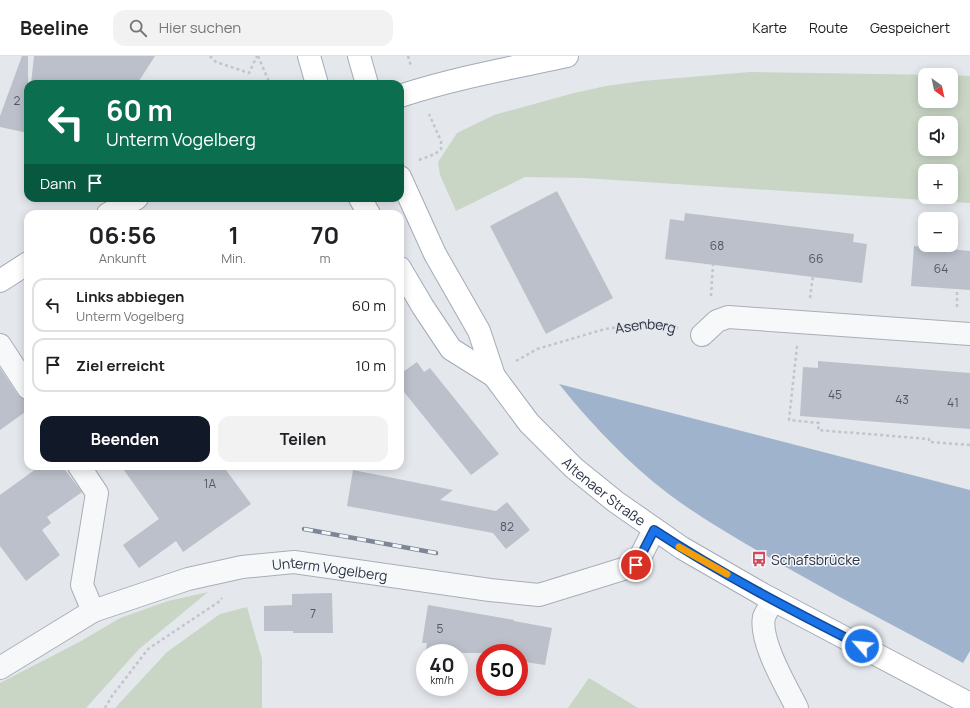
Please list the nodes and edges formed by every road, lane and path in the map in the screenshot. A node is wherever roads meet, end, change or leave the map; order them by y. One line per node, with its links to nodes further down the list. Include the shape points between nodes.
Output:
1 (210, 56): 2 (path, via 216,62 249,73)
2 (258, 56): 8 (path)
3 (309, 56): 9 (main road)
4 (359, 56): 10 (main road)
5 (490, 56): 7 (main road)
6 (567, 56): 7 (main road)
7 (514, 66): 11 (main road)
8 (268, 80)
9 (316, 80)
10 (366, 80)
11 (410, 93): 12 (path, via 441,141)
12 (441, 149)
13 (404, 186): 23 (main road, Altenaer Straße, via 435,254 479,331)
14 (130, 202): 15 (main road)
15 (115, 210)
16 (24, 266): 18 (main road)
17 (404, 275): 23 (main road, Altenaer Straße, via 451,350)
18 (0, 281)
19 (800, 322): 20 (street); 21 (street, via 728,317 717,321); 25 (path, via 789,420 819,423 818,430)
20 (970, 334)
21 (702, 336): 23 (path, Asenberg, via 663,324 645,323 605,329 537,349)
22 (0, 345): 24 (street)
23 (494, 376): 27 (main road, Altenaer Straße, via 529,423 574,468)
24 (24, 382)
25 (970, 445)
26 (82, 470): 30 (street, via 97,493 82,585)
27 (654, 530): 28 (street, Unterm Vogelberg, via 636,565 539,595 294,562); 29 (main road, Altenaer Straße)
28 (242, 567): 30 (street, Unterm Vogelberg, via 188,579); 33 (path, via 220,601 148,649)
29 (773, 600): 32 (main road, Altenaer Straße); 34 (street, via 764,616 763,630)
30 (93, 611): 31 (street, Unterm Vogelberg)
31 (0, 668)
32 (970, 704)
33 (105, 708)
34 (796, 708)

